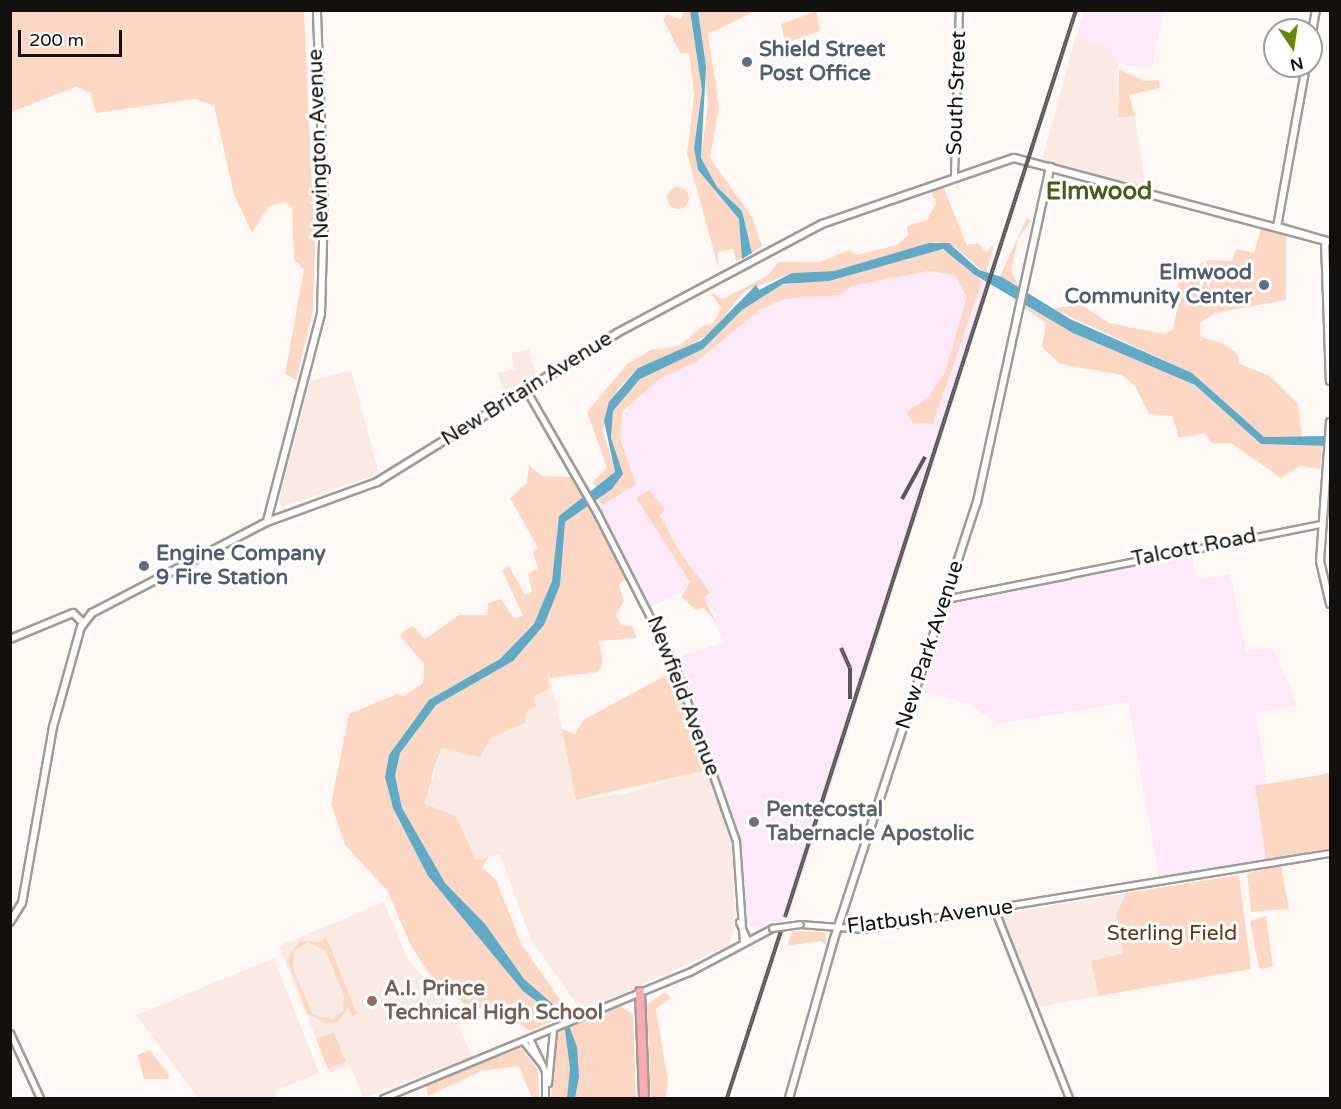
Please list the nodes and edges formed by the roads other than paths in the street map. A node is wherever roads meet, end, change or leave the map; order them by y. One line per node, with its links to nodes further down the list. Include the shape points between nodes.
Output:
1 (317, 10): 12 (main road, Newington Avenue, via 324,204 321,315)
2 (959, 10): 5 (street, South Street)
3 (1304, 78): 6 (main road)
4 (1050, 167): 5 (main road, New Britain Avenue, via 1009,158); 6 (main road, New Britain Avenue); 14 (main road, New Park Avenue, via 977,502)
5 (954, 175): 9 (main road, New Britain Avenue, via 822,224 617,333)
6 (1277, 227): 7 (main road, New Britain Avenue)
7 (1328, 241): 8 (main road)
8 (1330, 381)
9 (526, 390): 12 (main road, New Britain Avenue, via 367,488); 22 (street, Newfield Avenue, via 665,641 737,845 739,922)
10 (1330, 422): 11 (main road)
11 (1328, 464): 13 (main road)
12 (267, 522): 16 (main road, New Britain Avenue, via 106,603)
13 (1320, 524): 14 (street, Talcott Road); 15 (main road, via 1321,572)
14 (945, 599): 21 (main road, New Park Avenue)
15 (1330, 604)
16 (83, 623): 17 (main road, via 73,613); 20 (main road, via 50,742 22,903)
17 (10, 639)
18 (1330, 853): 19 (street, Flatbush Avenue)
19 (994, 911): 21 (street, Flatbush Avenue); 33 (street)
20 (10, 922)
21 (838, 929): 22 (street, Flatbush Avenue, bridge, via 800,924 772,928); 32 (main road, New Park Avenue)
22 (745, 940): 23 (street, Flatbush Avenue)
23 (637, 994): 24 (street, Flatbush Avenue); 31 (highway)
24 (557, 1027): 26 (street, Flatbush Avenue); 27 (street)
25 (10, 1033): 28 (street)
26 (526, 1040): 27 (street, via 543,1066); 29 (street, Flatbush Avenue)
27 (547, 1087): 30 (street)
28 (40, 1098)
29 (383, 1098)
30 (545, 1098)
31 (642, 1098)
32 (790, 1098)
33 (1069, 1098)

